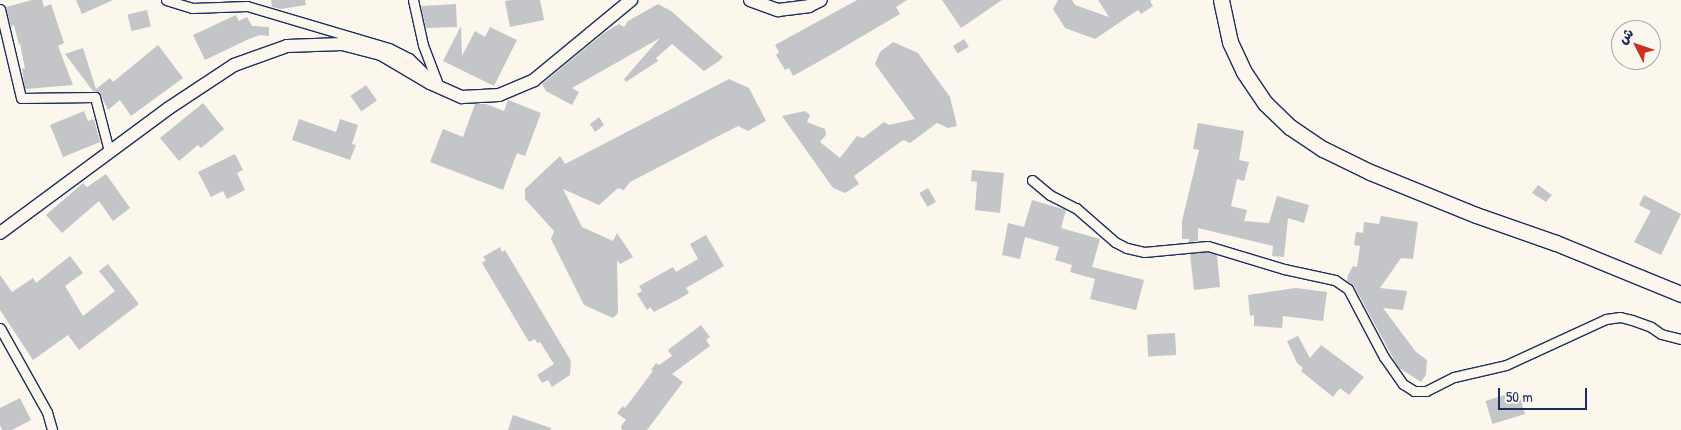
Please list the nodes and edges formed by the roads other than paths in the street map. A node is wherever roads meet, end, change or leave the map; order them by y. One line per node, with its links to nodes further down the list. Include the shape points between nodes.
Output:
1 (166, 0): 8 (street, via 192,8 247,6 389,48 410,58)
2 (412, 0): 8 (street, via 423,45)
3 (631, 0): 8 (main road, via 534,80 499,95 462,97)
4 (750, 0): 5 (main road, via 778,10 809,6)
5 (821, 0)
6 (1222, 0): 12 (main road, via 1230,42 1244,72 1265,103 1290,127 1323,149 1396,183)
7 (0, 9): 9 (street, via 21,98 95,97)
8 (439, 87): 9 (main road, via 382,54 342,44 287,46 234,65)
9 (109, 151): 11 (main road)
10 (1032, 180): 14 (street, via 1050,195 1076,208 1127,248 1144,252 1208,246 1335,280 1348,289 1384,357 1403,384 1414,391 1426,391 1454,377 1506,365 1606,319 1620,317 1632,320 1661,334)
11 (0, 232)
12 (1681, 294)
13 (0, 328): 15 (street, via 47,412)
14 (1681, 339)
15 (52, 430)

